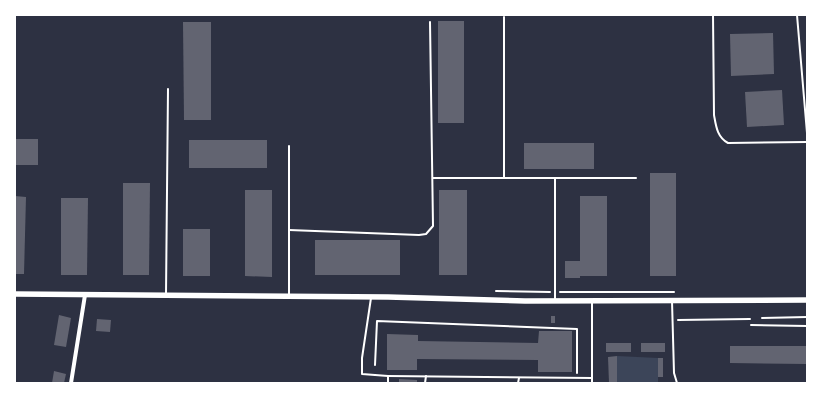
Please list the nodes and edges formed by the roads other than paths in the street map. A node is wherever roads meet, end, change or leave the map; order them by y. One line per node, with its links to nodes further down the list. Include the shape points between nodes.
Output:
1 (713, 15): 8 (lane, via 714,115 720,136 728,143)
2 (798, 15): 6 (lane)
3 (504, 17): 11 (lane)
4 (430, 22): 10 (lane)
5 (168, 89): 17 (lane)
6 (806, 105): 7 (lane)
7 (807, 133)
8 (807, 142)
9 (289, 146): 14 (lane)
10 (433, 178): 11 (lane); 14 (lane, via 433,226 426,234)
11 (504, 178): 12 (lane)
12 (555, 178): 13 (lane); 22 (lane)
13 (636, 178)
14 (288, 230): 18 (lane)
15 (15, 294): 16 (street)
16 (85, 295): 17 (street); 30 (street)
17 (166, 295): 18 (street)
18 (289, 297): 19 (street)
19 (371, 297): 22 (street); 26 (lane, via 362,374)
20 (672, 299): 21 (street); 23 (street); 35 (lane, via 674,373)
21 (807, 300)
22 (555, 301): 23 (street)
23 (592, 301): 29 (lane)
24 (751, 325): 25 (lane)
25 (807, 326)
26 (388, 376): 27 (lane); 31 (lane)
27 (426, 376): 28 (lane); 32 (lane)
28 (519, 378): 29 (lane); 33 (lane)
29 (592, 378): 34 (lane)
30 (71, 383)
31 (388, 383)
32 (426, 383)
33 (518, 383)
34 (592, 383)
35 (677, 383)

